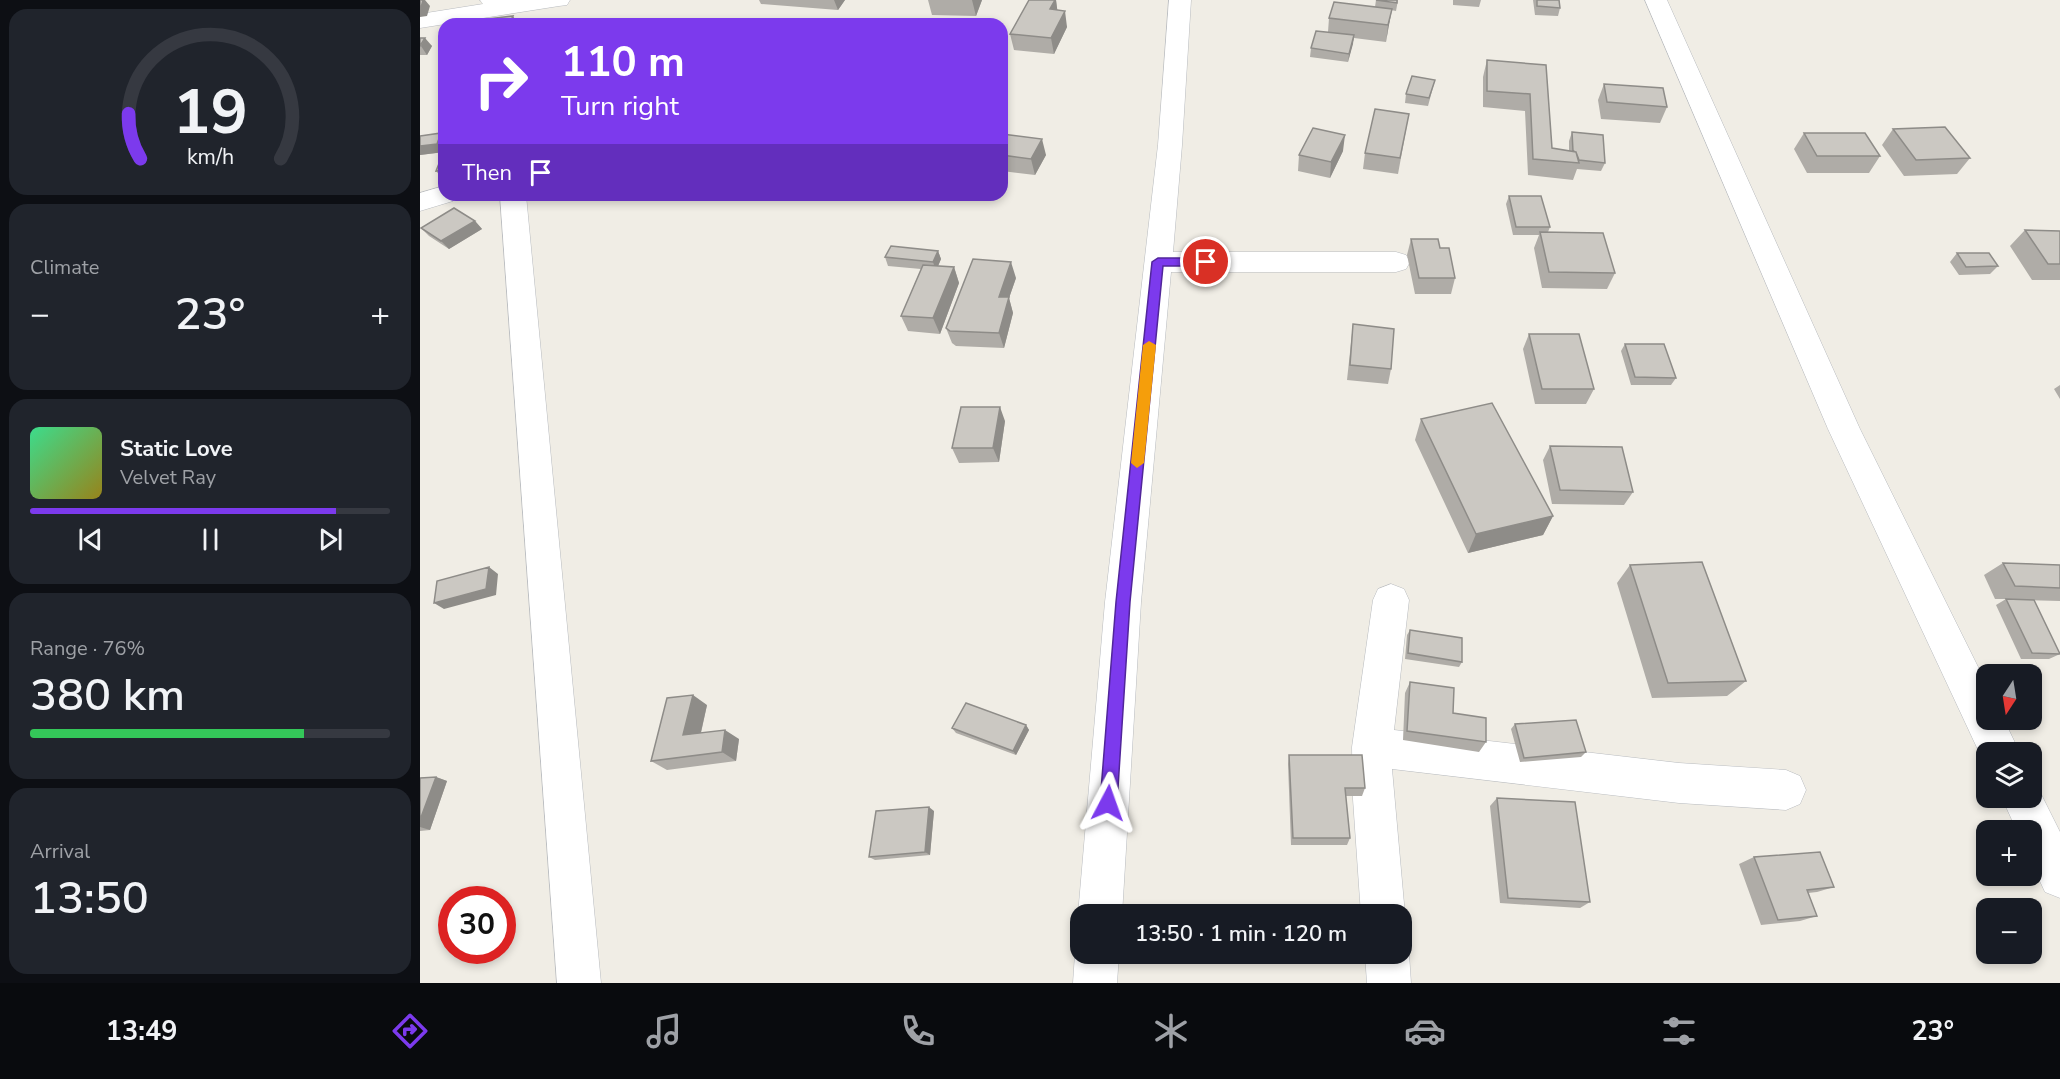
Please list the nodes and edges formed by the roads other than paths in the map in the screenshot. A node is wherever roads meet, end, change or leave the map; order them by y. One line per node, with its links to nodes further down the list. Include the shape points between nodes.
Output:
1 (560, 0): 4 (street); 5 (street)
2 (1180, 0): 10 (street)
3 (1656, 0): 13 (street, via 1844,429)
4 (497, 3): 6 (street)
5 (556, 18)
6 (420, 21)
7 (438, 197): 9 (street)
8 (514, 201): 22 (street)
9 (420, 202)
10 (1158, 262): 11 (street); 18 (street, via 1123,602)
11 (1396, 262)
12 (1391, 600): 14 (street)
13 (1995, 742)
14 (1372, 747): 15 (street, via 1655,780); 19 (street)
15 (1786, 790)
16 (2027, 808): 17 (street)
17 (2060, 877)
18 (1101, 904)
19 (1382, 904)
20 (1096, 964): 23 (street)
21 (1387, 964): 24 (street)
22 (579, 983)
23 (1095, 983)
24 (1389, 983)

